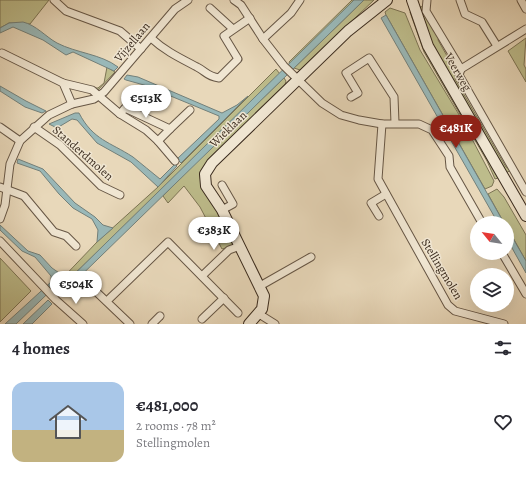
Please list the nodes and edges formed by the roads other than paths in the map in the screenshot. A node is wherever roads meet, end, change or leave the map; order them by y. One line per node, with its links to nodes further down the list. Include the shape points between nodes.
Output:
1 (54, 0): 18 (street, via 66,11 120,31)
2 (188, 0): 15 (street, Vijzellaan, via 175,9)
3 (234, 0): 12 (street, via 241,4)
4 (300, 0): 16 (street, via 291,14)
5 (388, 0): 21 (street, Wieklaan)
6 (412, 0): 44 (street, Veerweg, via 428,46)
7 (427, 0): 20 (street, via 426,10)
8 (460, 0): 17 (street, via 465,14 482,22)
9 (520, 0): 11 (street)
10 (210, 8): 13 (street)
11 (526, 9)
12 (250, 18): 13 (street); 16 (street)
13 (233, 29): 15 (street, via 224,36 238,60 219,78 209,77 199,68 166,52)
14 (526, 29): 17 (street)
15 (151, 38): 18 (street, Vijzellaan)
16 (263, 39): 21 (street)
17 (497, 46): 20 (street)
18 (142, 49): 23 (street, Vijzellaan)
19 (2, 52): 22 (street)
20 (461, 69): 38 (street, via 459,75)
21 (295, 77): 29 (street, via 322,103 341,115); 41 (street, Wieklaan, via 212,163 205,174 206,186)
22 (63, 83): 23 (street, via 92,90); 25 (street)
23 (99, 96): 25 (street, Vijzellaan); 27 (street)
24 (351, 97): 28 (street, via 358,93 346,73 369,58 394,97)
25 (72, 104): 31 (street, Vijzellaan, via 49,115)
26 (190, 110): 32 (street)
27 (120, 114): 32 (street, via 125,108); 34 (street, via 146,130)
28 (395, 123): 29 (street); 43 (street, via 419,124 432,130 449,156 450,167)
29 (382, 124): 39 (street, Stellingmolen, via 378,179)
30 (0, 127): 33 (street)
31 (34, 127): 33 (street, Vijzellaan); 40 (street, Standerdmolen, via 60,144 101,186)
32 (170, 129): 34 (street)
33 (20, 141): 37 (street, Vijzellaan)
34 (158, 141): 35 (street)
35 (175, 161)
36 (222, 185): 41 (street, via 233,204)
37 (3, 188): 45 (street, Vijzellaan, via 5,206); 47 (street, via 24,196 54,232 66,236)
38 (526, 192)
39 (386, 194): 42 (street, via 371,203); 66 (street, Stellingmolen, via 451,308)
40 (120, 195)
41 (222, 210): 48 (street, Wieklaan)
42 (379, 216)
43 (478, 216)
44 (526, 216)
45 (0, 219)
46 (0, 241): 61 (street)
47 (76, 246)
48 (240, 246): 51 (street, via 229,250); 53 (street, Wieklaan)
49 (311, 257): 53 (street)
50 (506, 260): 54 (street)
51 (202, 276): 55 (street); 56 (street, via 168,242)
52 (86, 282): 56 (street)
53 (260, 286): 58 (street, Wieklaan, via 264,303)
54 (526, 294)
55 (224, 298): 57 (street); 60 (street)
56 (107, 301): 62 (street)
57 (238, 313)
58 (259, 314): 64 (street); 65 (street)
59 (160, 316): 63 (street)
60 (202, 319)
61 (82, 324)
62 (128, 324)
63 (152, 324)
64 (248, 324)
65 (275, 324)
66 (504, 324)

